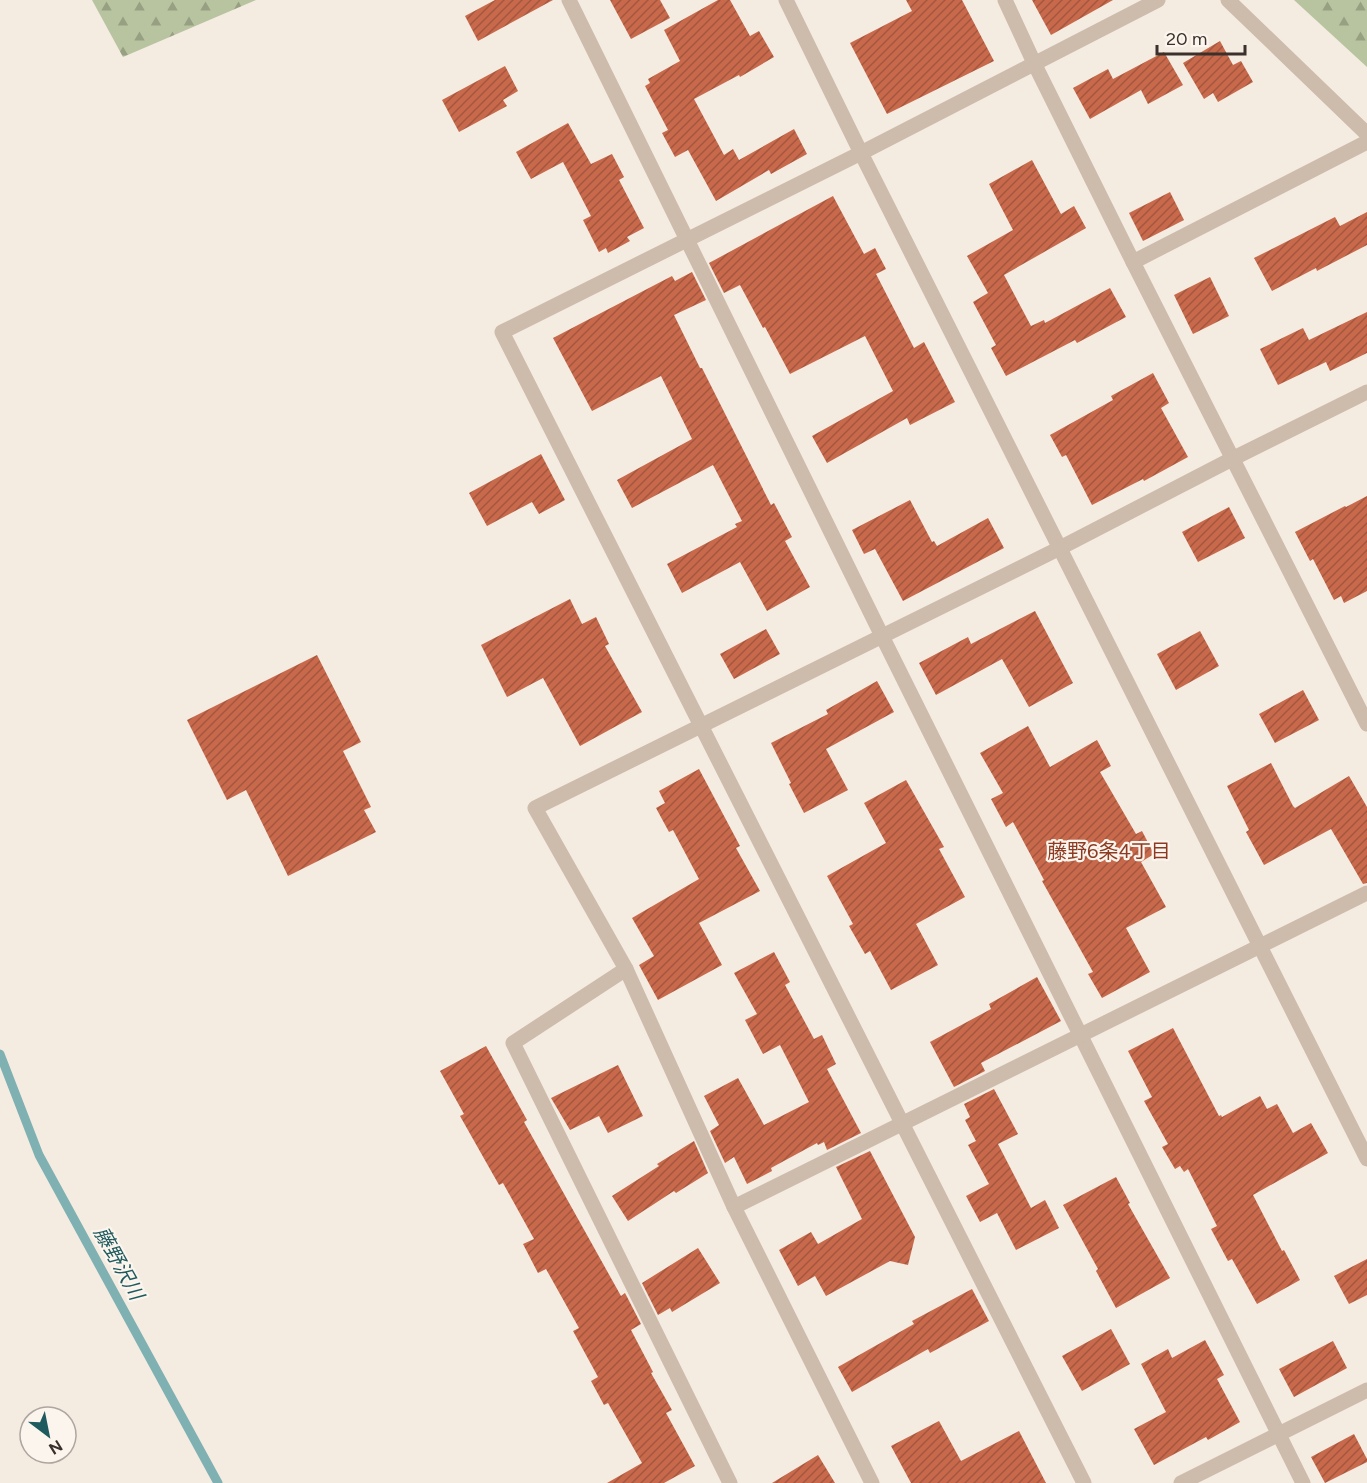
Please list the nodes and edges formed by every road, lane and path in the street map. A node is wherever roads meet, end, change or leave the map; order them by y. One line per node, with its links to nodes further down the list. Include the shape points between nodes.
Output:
1 (570, 0): 10 (street)
2 (786, 0): 9 (street)
3 (1005, 0): 6 (street)
4 (1158, 0): 6 (street)
5 (1228, 0): 7 (street)
6 (1035, 65): 9 (street); 11 (street)
7 (1367, 134)
8 (1367, 142): 11 (street)
9 (861, 153): 10 (street); 14 (street)
10 (687, 241): 15 (street); 17 (street, via 502,332)
11 (1133, 262): 13 (street)
12 (1367, 392): 13 (street)
13 (1232, 459): 14 (street); 16 (street)
14 (1060, 548): 15 (street); 19 (street)
15 (882, 636): 17 (street); 21 (street)
16 (1367, 724)
17 (702, 726): 20 (street, via 535,808); 22 (street)
18 (1367, 892): 19 (street)
19 (1261, 946): 21 (street); 23 (street)
20 (626, 969): 24 (street); 27 (street, via 513,1043)
21 (1080, 1036): 22 (street); 26 (street)
22 (903, 1124): 24 (street); 29 (street)
23 (1367, 1158)
24 (734, 1208): 28 (street)
25 (1367, 1390): 26 (street)
26 (1278, 1434): 30 (street); 31 (street)
27 (730, 1483)
28 (872, 1483)
29 (1084, 1483)
30 (1180, 1483)
31 (1303, 1483)

